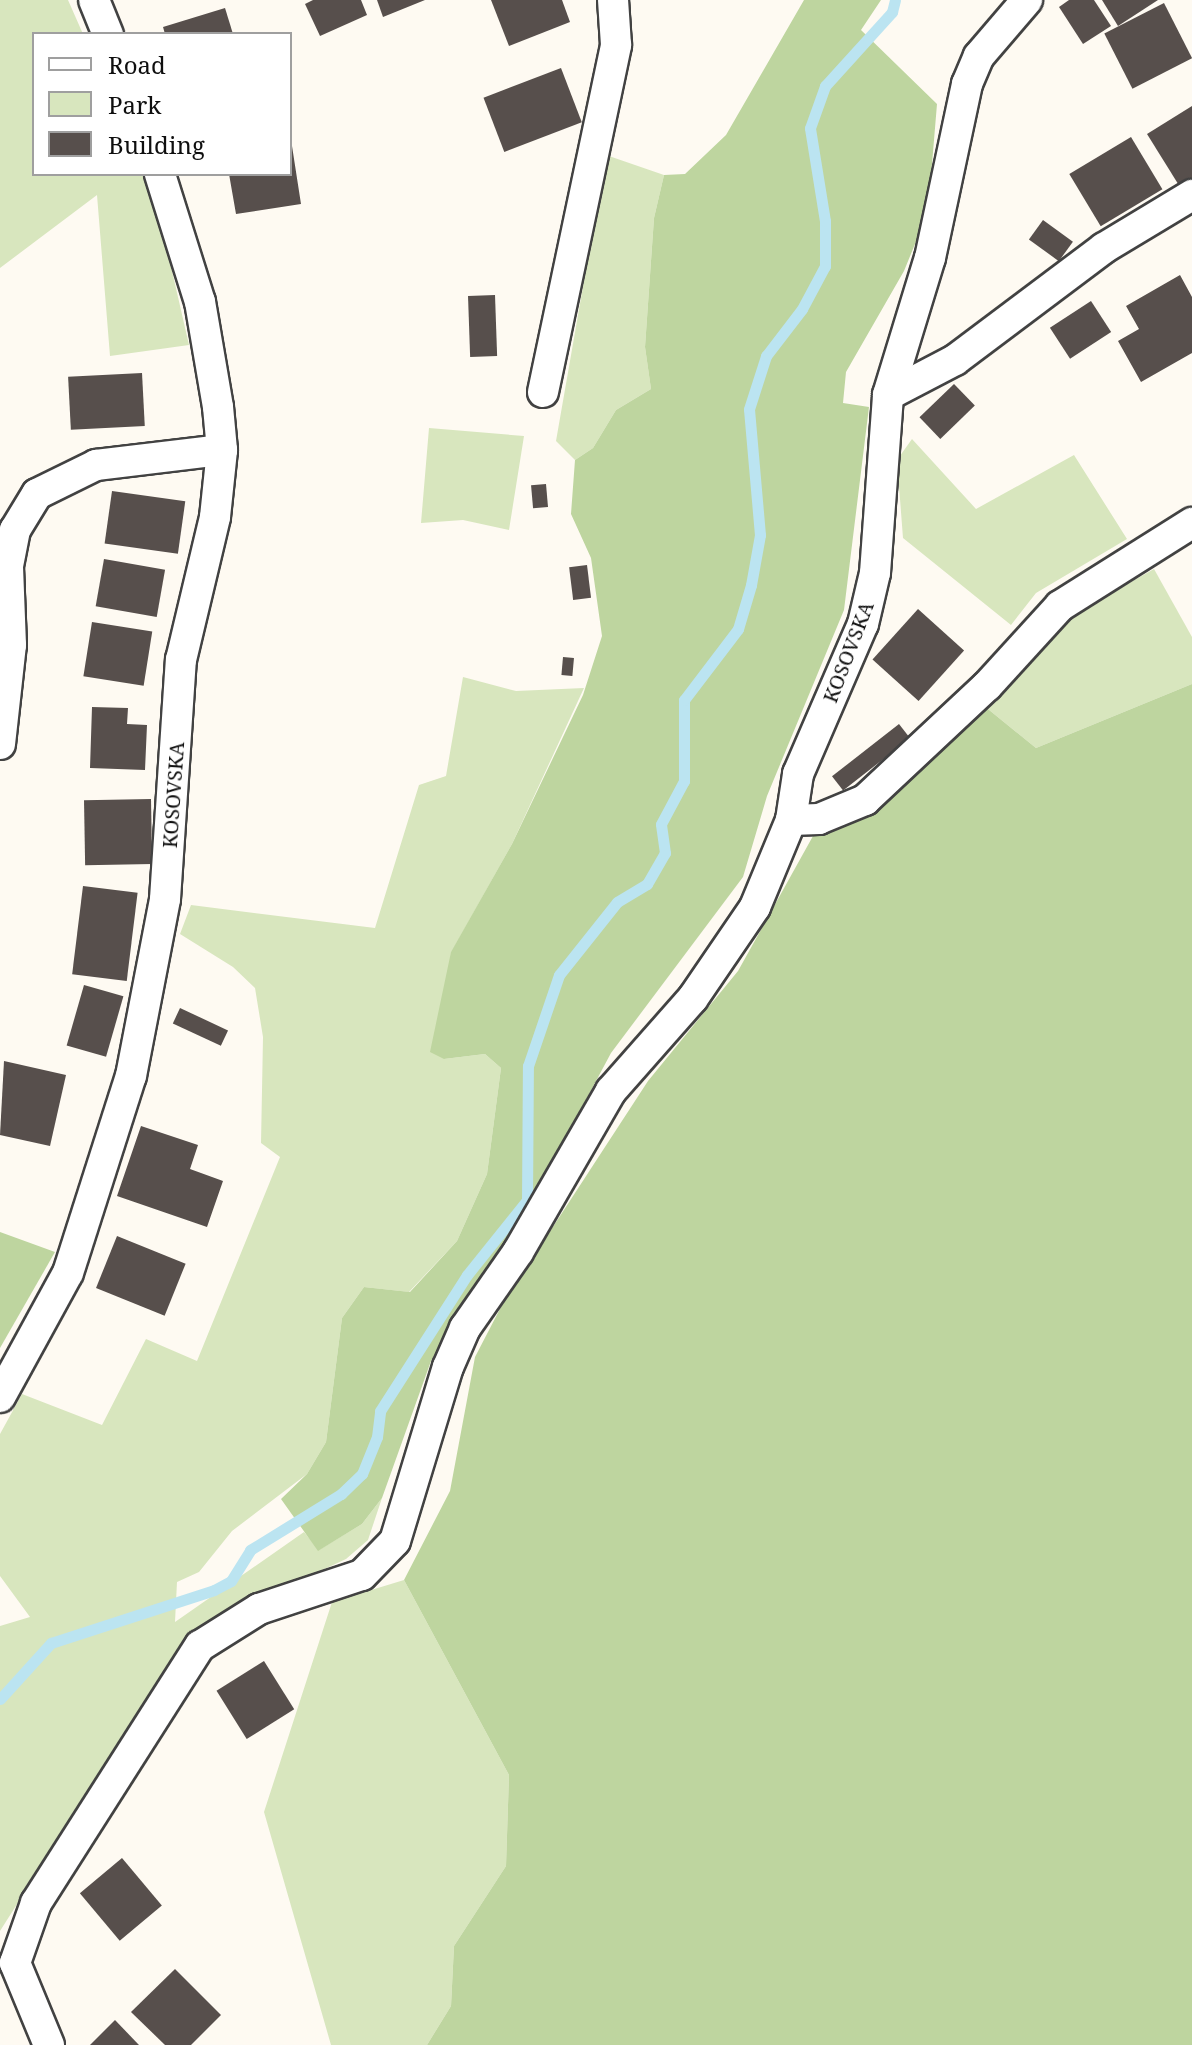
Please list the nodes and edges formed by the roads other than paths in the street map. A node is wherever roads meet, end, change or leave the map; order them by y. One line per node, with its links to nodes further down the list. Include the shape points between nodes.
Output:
1 (94, 0): 4 (street)
2 (613, 0): 7 (street, via 616,45)
3 (1027, 0): 8 (street, KOSOVSKA, via 979,56 967,84 930,258)
4 (107, 32)
5 (161, 176): 9 (street, KOSOVSKA, via 200,302)
6 (1192, 195): 8 (street, via 1104,248 955,360)
7 (543, 392)
8 (888, 395): 12 (street, KOSOVSKA, via 875,573 863,624 798,774)
9 (222, 450): 11 (street, via 96,465 37,494 15,530 8,566 11,645); 13 (street, KOSOVSKA, via 215,517 181,660 165,899 131,1076 68,1273)
10 (1192, 523): 12 (street, via 1060,606 987,686 865,800 819,819)
11 (0, 744)
12 (791, 820): 14 (street, KOSOVSKA, via 755,907 693,998 611,1091 518,1252 465,1328 395,1541 362,1575 259,1609 200,1646 36,1903 15,1963)
13 (0, 1397)
14 (49, 2045)

